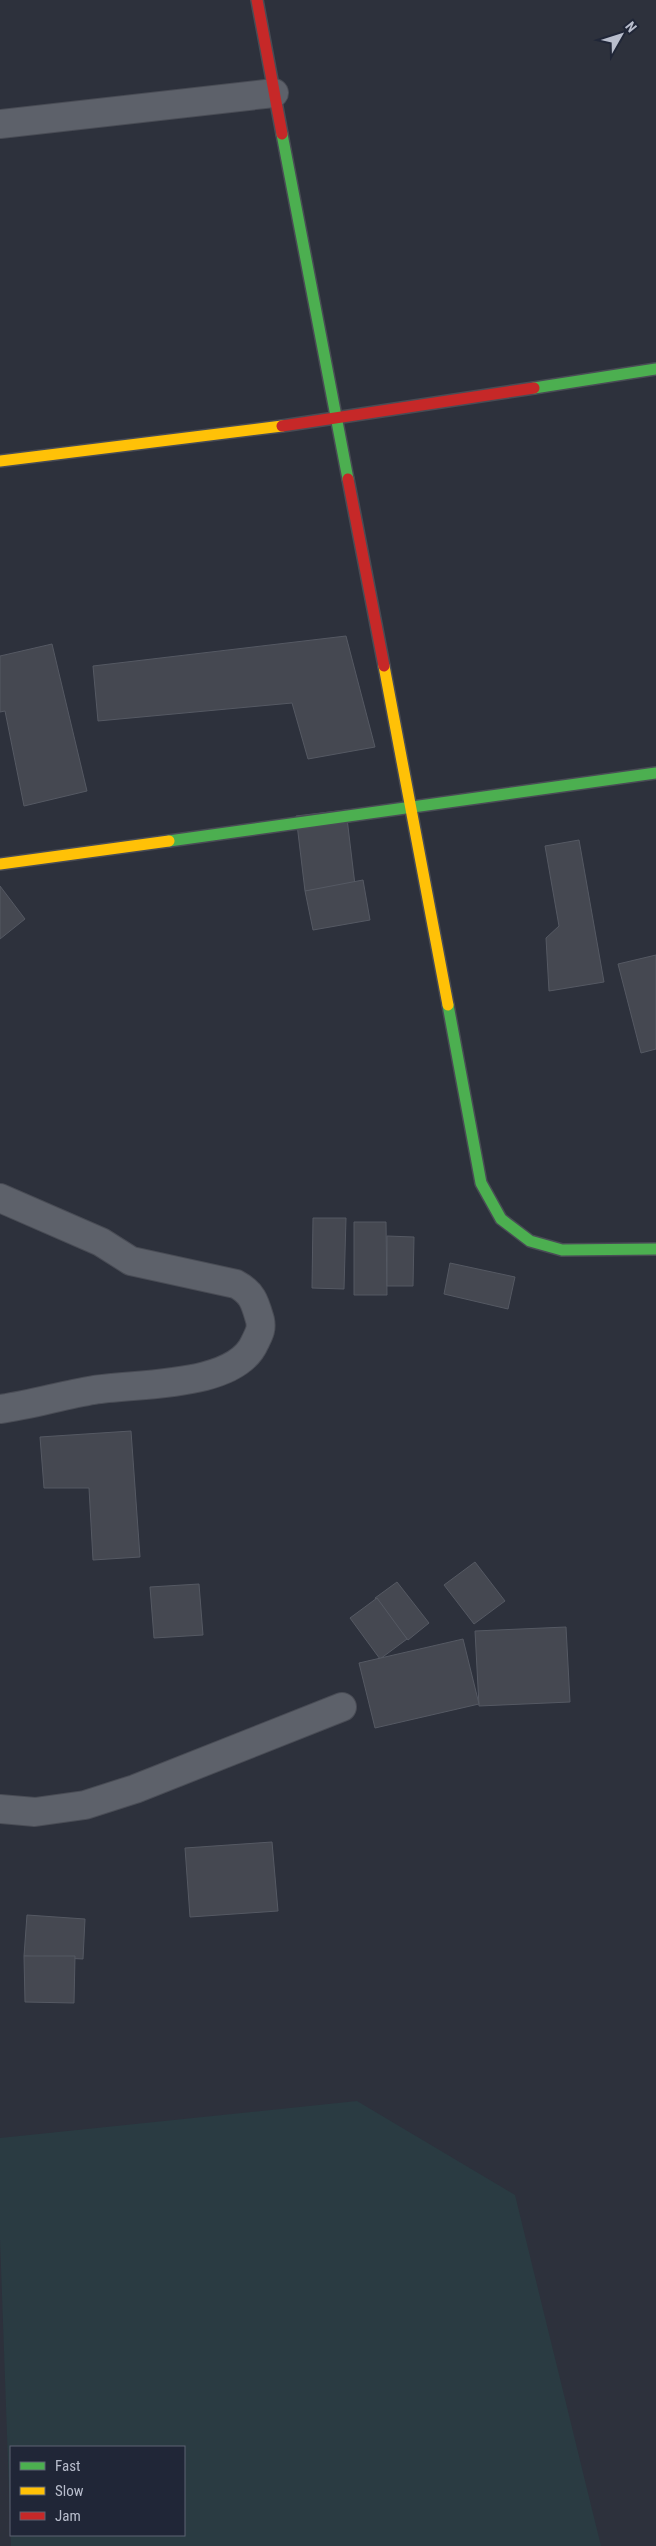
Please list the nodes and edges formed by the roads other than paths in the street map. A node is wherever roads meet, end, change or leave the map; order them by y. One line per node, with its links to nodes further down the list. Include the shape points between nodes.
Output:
1 (257, 0): 2 (street)
2 (274, 93): 3 (street); 5 (street)
3 (0, 124)
4 (656, 369): 5 (street)
5 (335, 419): 6 (street); 8 (street)
6 (0, 461)
7 (656, 773): 8 (street)
8 (412, 806): 9 (street); 11 (street, via 482,1183 502,1219 530,1242 562,1250)
9 (0, 864)
10 (0, 1198): 12 (street, via 101,1242 131,1261 236,1284 254,1298 262,1327 252,1351 238,1363 218,1372 170,1382 95,1390)
11 (656, 1249)
12 (0, 1409)
13 (342, 1707): 14 (street, via 136,1789 85,1805 35,1812)
14 (0, 1809)

